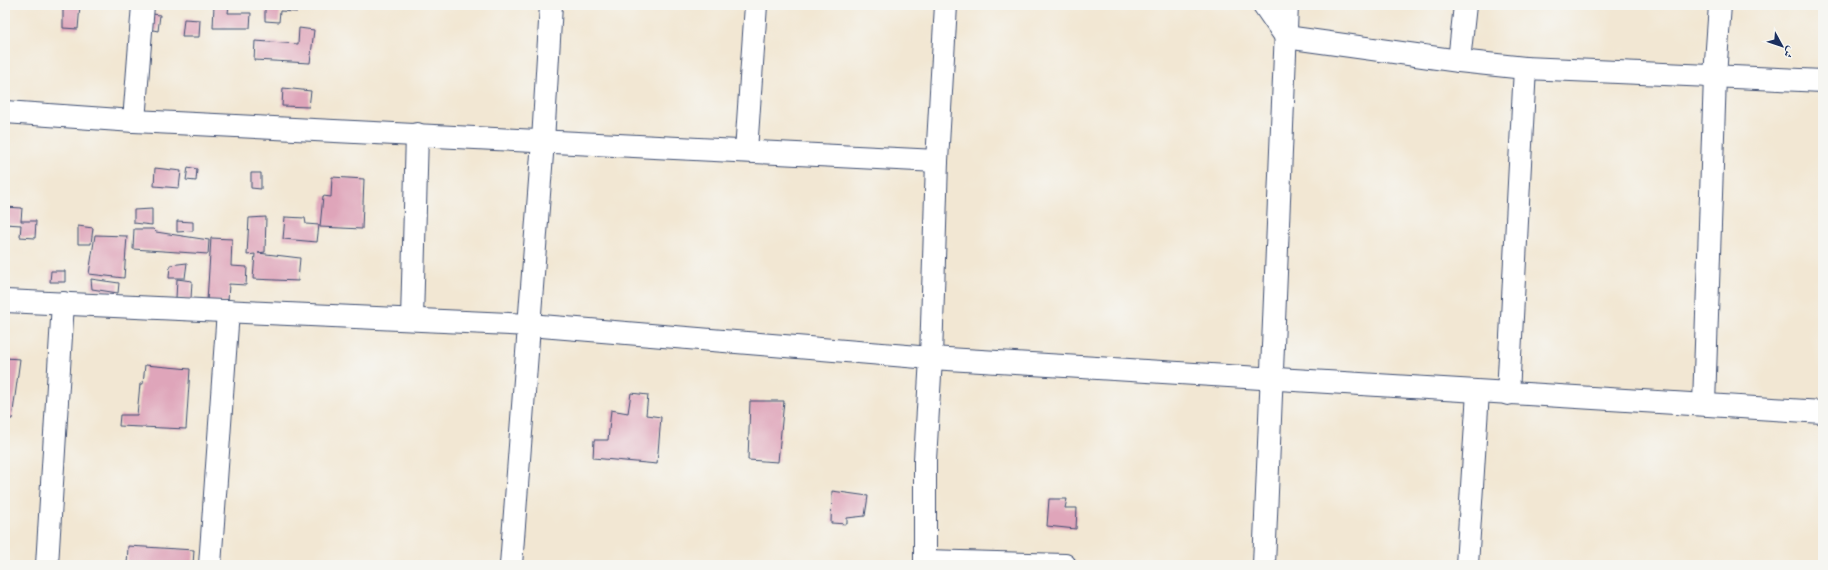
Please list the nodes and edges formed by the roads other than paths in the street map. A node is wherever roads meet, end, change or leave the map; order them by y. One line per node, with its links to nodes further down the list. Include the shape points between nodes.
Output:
1 (143, 5): 15 (street)
2 (551, 5): 17 (street)
3 (756, 5): 18 (street)
4 (946, 5): 19 (street)
5 (1264, 5): 9 (street)
6 (1288, 5): 9 (street)
7 (1465, 5): 10 (street)
8 (1720, 5): 12 (street)
9 (1286, 37): 10 (street); 26 (street)
10 (1459, 61): 11 (street)
11 (1524, 68): 12 (street); 28 (street)
12 (1715, 76): 13 (street); 29 (street)
13 (1823, 81)
14 (5, 112): 15 (street)
15 (134, 121): 16 (street)
16 (417, 134): 17 (street); 23 (street)
17 (543, 141): 18 (street); 24 (street)
18 (746, 151): 19 (street)
19 (937, 162): 25 (street)
20 (5, 301): 21 (street)
21 (63, 303): 22 (street); 32 (street)
22 (228, 310): 23 (street); 33 (street)
23 (412, 319): 24 (street)
24 (529, 325): 25 (street); 34 (street)
25 (931, 358): 26 (street); 31 (street, via 925,460)
26 (1272, 380): 27 (street); 36 (street)
27 (1478, 392): 28 (street); 37 (street)
28 (1508, 394): 29 (street)
29 (1704, 404): 30 (street)
30 (1823, 412)
31 (925, 563): 35 (street)
32 (47, 565)
33 (210, 565)
34 (511, 565)
35 (1065, 565)
36 (1264, 565)
37 (1467, 565)

